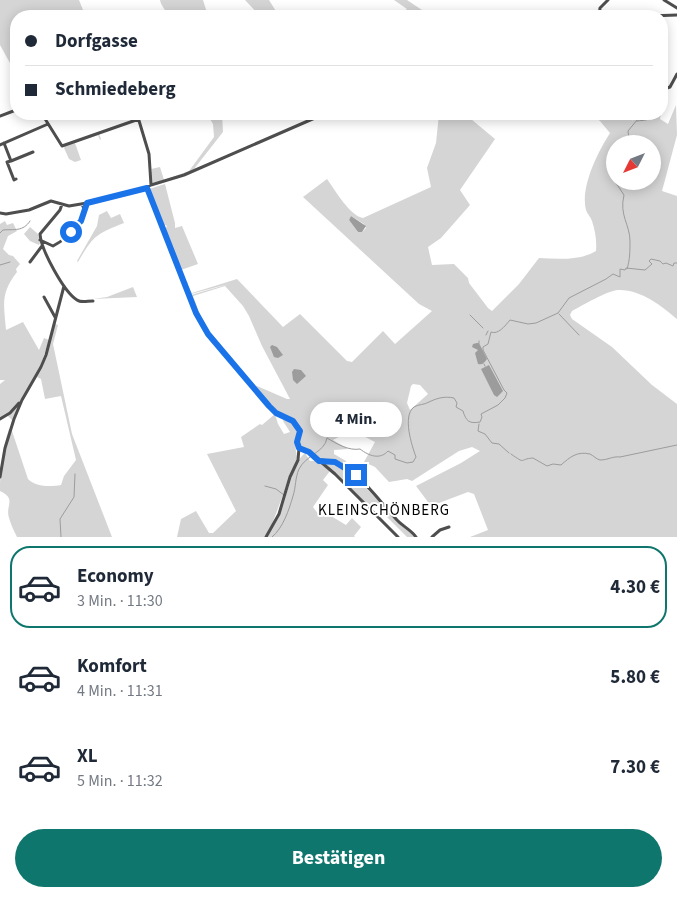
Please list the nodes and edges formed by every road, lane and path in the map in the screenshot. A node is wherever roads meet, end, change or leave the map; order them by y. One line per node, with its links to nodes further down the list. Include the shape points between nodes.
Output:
1 (608, 0): 4 (street)
2 (664, 0): 3 (street)
3 (677, 8)
4 (600, 10)
5 (677, 74): 6 (street)
6 (668, 88)
7 (46, 120): 11 (street)
8 (136, 120): 11 (street, via 62,146)
9 (139, 120): 16 (street, via 149,154)
10 (310, 120): 16 (street, via 176,178)
11 (48, 124): 12 (street)
12 (2, 144): 14 (street)
13 (33, 152): 14 (street)
14 (11, 160): 15 (street, via 7,162)
15 (16, 179)
16 (151, 185): 17 (street)
17 (147, 188): 18 (street); 30 (street, via 198,318 210,337 273,410 294,423 300,434)
18 (85, 203): 19 (street); 21 (street, via 84,214 77,227 56,245)
19 (62, 204): 20 (street, via 49,202 29,210); 21 (street, via 40,234)
20 (0, 213)
21 (40, 240): 22 (street)
22 (42, 246): 23 (street); 24 (street)
23 (30, 262)
24 (64, 286): 26 (street, via 78,301); 27 (street)
25 (44, 297): 27 (street)
26 (93, 301)
27 (56, 317): 28 (street, via 41,367)
28 (22, 400): 29 (street); 34 (street, via 5,448)
29 (0, 419)
30 (299, 448): 31 (street); 32 (street)
31 (308, 451): 32 (street); 33 (street)
32 (299, 458): 36 (street, via 279,514)
33 (319, 461): 37 (street); 38 (street, via 335,462 356,475)
34 (0, 477)
35 (449, 527): 39 (street)
36 (266, 537)
37 (398, 537)
38 (416, 537)
39 (432, 537)

